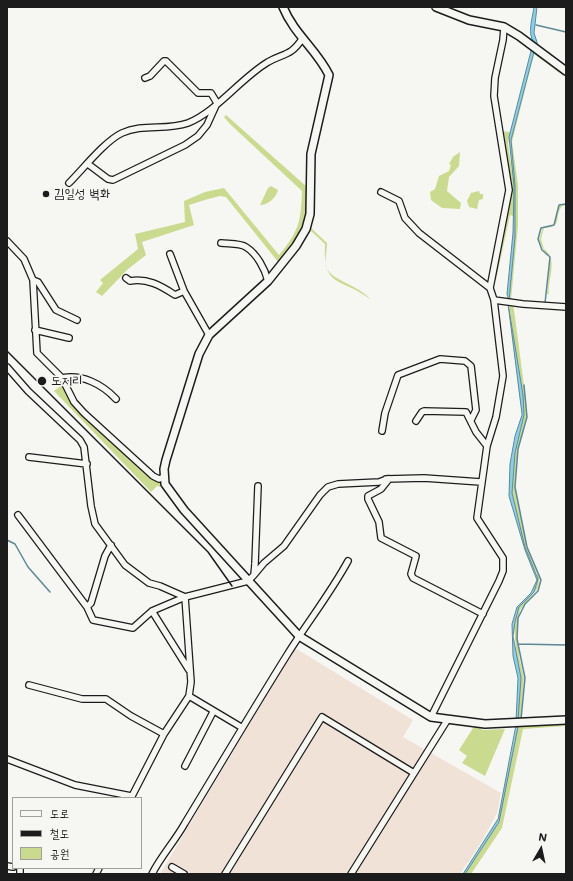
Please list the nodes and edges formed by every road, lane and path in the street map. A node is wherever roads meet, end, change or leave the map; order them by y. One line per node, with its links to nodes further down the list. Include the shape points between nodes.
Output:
1 (283, 7): 4 (street, via 291,25)
2 (436, 7): 3 (street, via 469,20)
3 (504, 27): 5 (street); 17 (street, via 494,96 509,190)
4 (302, 39): 7 (street, via 295,50 260,68); 16 (street, via 323,63 329,75 310,164 310,214 306,230 296,246)
5 (566, 71)
6 (145, 78): 7 (street, via 166,61 198,93 211,94)
7 (217, 103): 8 (street, via 188,123 162,128 132,129 121,133); 8 (street, via 207,125 198,136 185,145 113,180 108,180)
8 (88, 164): 9 (street)
9 (69, 183)
10 (381, 192): 17 (street, via 399,201 405,218 419,233)
11 (7, 241): 15 (street, via 24,259)
12 (221, 243): 16 (street, via 245,246 254,254)
13 (170, 254): 18 (street)
14 (126, 278): 18 (street, via 130,281 150,281 175,294)
15 (33, 280): 21 (street, via 38,282 56,310); 22 (street)
16 (268, 281): 23 (street)
17 (490, 288): 19 (street)
18 (184, 291): 23 (street)
19 (494, 300): 20 (street); 31 (street, via 503,376 496,417)
20 (566, 307)
21 (77, 320)
22 (35, 330): 24 (street); 26 (street, via 38,353)
23 (209, 335): 34 (street, via 199,354 166,460)
24 (69, 338)
25 (7, 367): 33 (street, via 30,393 80,440)
26 (62, 378): 27 (street, via 80,377 88,380); 34 (street, via 74,402 84,413 153,476 159,479)
27 (116, 399)
28 (471, 420): 29 (street, via 466,412 422,412); 30 (street, via 476,410 471,366 465,361 440,359 396,378); 31 (street, via 476,432)
29 (416, 421)
30 (382, 431)
31 (487, 446): 37 (street)
32 (30, 457): 33 (street)
33 (87, 464): 40 (street, via 95,524)
34 (164, 477): 43 (street, via 170,492 184,510)
35 (378, 479): 36 (street)
36 (389, 479): 37 (street, via 424,478); 42 (street, via 328,487 284,546); 47 (street, via 368,496 379,522 382,538 416,556 411,574 413,578)
37 (481, 482): 47 (street, via 477,518 501,554 504,565 502,576)
38 (258, 486): 42 (street)
39 (18, 515): 45 (street)
40 (111, 545): 44 (street, via 125,565 149,583); 45 (street, via 105,556 91,603)
41 (348, 561): 48 (street)
42 (254, 575): 43 (street)
43 (248, 581): 44 (street); 48 (street)
44 (185, 597): 46 (street); 49 (street)
45 (87, 606): 46 (street, via 92,620 130,628)
46 (152, 612): 49 (street)
47 (483, 614): 53 (street)
48 (299, 636): 53 (street); 56 (street)
49 (190, 672): 51 (street)
50 (30, 685): 57 (street, via 82,699 106,699)
51 (189, 696): 52 (street); 57 (street)
52 (213, 712): 56 (street); 59 (street)
53 (431, 717): 54 (street)
54 (448, 719): 55 (street, via 485,724); 60 (street)
55 (566, 720)
56 (241, 727): 63 (street, via 181,830)
57 (164, 734): 61 (street)
58 (7, 759): 61 (street, via 75,785)
59 (185, 766)
60 (414, 773): 65 (street, via 322,717); 66 (street)
61 (131, 797)
62 (172, 867): 64 (street)
63 (152, 874)
64 (184, 874)
65 (225, 874)
66 (351, 874)

